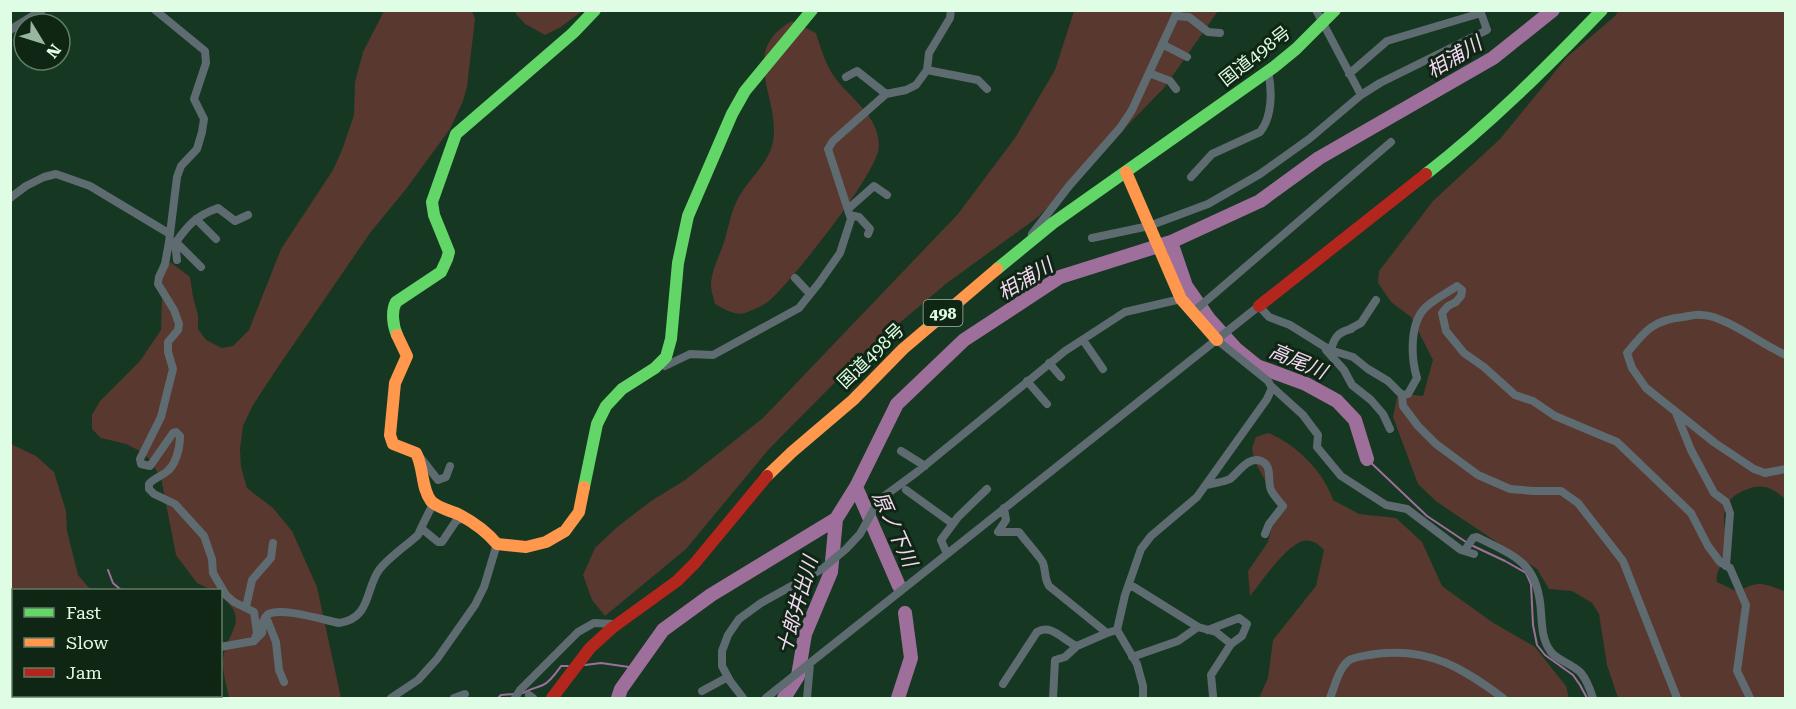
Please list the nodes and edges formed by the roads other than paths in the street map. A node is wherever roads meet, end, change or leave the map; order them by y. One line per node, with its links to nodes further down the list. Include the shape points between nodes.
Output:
1 (42, 10): 11 (street)
2 (155, 10): 35 (street, via 205,51 206,63 194,99 204,119 202,132 197,149 181,166 177,177)
3 (596, 10): 64 (main road, via 456,134 432,202 447,259 441,272 403,296 393,309 395,330 407,356 395,383 390,435 393,444)
4 (812, 10): 78 (main road, via 745,91 732,114 688,216 666,357 655,369 621,389 606,406 597,424 579,512 565,531 546,543 526,547)
5 (951, 10): 15 (street, via 929,53)
6 (1316, 10): 10 (street)
7 (1335, 10): 10 (main road, 国道498号 / 498)
8 (1602, 10): 44 (main road, via 1528,86 1462,145)
9 (1176, 13): 12 (street, via 1189,17 1208,32); 13 (street)
10 (1322, 23): 16 (main road, 国道498号 / 498); 18 (street)
11 (10, 30)
12 (1220, 33)
13 (1162, 44): 14 (street); 17 (street)
14 (1186, 57)
15 (927, 70): 20 (street, via 978,80); 22 (street, via 916,85)
16 (1268, 71): 25 (main road, 国道498号 / 498); 26 (street, via 1271,84 1264,127 1212,154)
17 (1149, 72): 21 (street, via 1170,81); 37 (street, via 1120,128)
18 (1349, 74): 23 (street); 23 (street, via 1387,41 1481,13 1487,30)
19 (846, 77): 22 (street, via 857,71)
20 (987, 89)
21 (1176, 89)
22 (886, 94): 29 (street, via 828,149)
23 (1361, 95): 32 (street, via 1260,174 1208,204)
24 (1390, 142): 45 (street)
25 (1126, 172): 32 (main road); 37 (main road, 国道498号 / 498)
26 (1191, 177)
27 (887, 195): 29 (street, via 874,186)
28 (10, 198): 35 (street, via 26,186 56,174 90,186)
29 (849, 212): 33 (street, via 870,229); 41 (street, via 851,219 840,254)
30 (248, 215): 31 (street, via 235,221 218,208)
31 (196, 219): 35 (street); 36 (street)
32 (1150, 229): 34 (street); 42 (main road)
33 (868, 234)
34 (1092, 238)
35 (172, 239): 38 (street); 39 (street); 82 (street, via 158,284 179,324 168,342 173,369 161,417 149,437 141,464 150,466 173,433 180,436 171,468 152,480 149,489 175,504 204,536 213,573 226,595)
36 (216, 239)
37 (1023, 246): 84 (main road, 国道498号 / 498, via 928,326 759,484 677,581)
38 (177, 260)
39 (201, 267)
40 (795, 278): 41 (street)
41 (810, 294): 54 (street, via 799,308 713,355 690,354)
42 (1181, 299): 45 (main road); 49 (street, via 1125,312)
43 (1376, 300): 47 (street, via 1361,323)
44 (1259, 306): 48 (street); 50 (street, via 1269,317)
45 (1194, 311): 48 (main road)
46 (1361, 327): 47 (street)
47 (1348, 330): 51 (street, via 1334,338)
48 (1219, 337): 58 (street); 72 (street)
49 (1083, 340): 53 (street); 55 (street)
50 (1322, 345): 51 (street); 62 (street, via 1352,385 1383,414)
51 (1331, 350): 59 (street, via 1353,357 1389,381)
52 (1785, 355): 61 (street, via 1714,317 1701,315 1657,322 1627,354 1646,388)
53 (1049, 363): 56 (street); 57 (street)
54 (665, 366)
55 (1103, 369)
56 (1061, 376)
57 (1027, 381): 60 (street); 66 (street)
58 (1272, 387): 68 (street); 102 (street, via 1318,435 1317,447 1341,476 1386,505 1407,509 1461,550 1469,551 1472,540 1478,537 1522,562 1540,590 1542,631 1552,653 1580,672)
59 (1402, 395): 80 (street, via 1408,394 1417,378 1413,367 1418,318 1457,286 1462,290 1461,296 1442,313 1442,321 1464,353 1515,395 1617,442 1691,513 1708,546); 114 (street, via 1403,406 1418,426 1478,475 1510,489 1561,491 1578,503 1623,561)
60 (1047, 404)
61 (1676, 412): 67 (street, via 1754,469 1765,473); 80 (street, via 1691,450 1714,493 1726,502 1730,513)
62 (1390, 429)
63 (901, 451): 66 (street)
64 (417, 455): 65 (street, via 438,480 446,477); 71 (main road)
65 (450, 466)
66 (925, 466): 94 (street, via 879,500 860,534 822,569 739,620 722,651 722,666)
67 (1785, 469)
68 (1207, 485): 76 (street, via 1229,480 1250,461 1265,462 1272,493 1283,506); 81 (street, via 1150,536 1141,549)
69 (987, 489): 74 (street)
70 (906, 490): 74 (street)
71 (433, 504): 73 (main road); 75 (street)
72 (1004, 508): 79 (street); 87 (street, via 1006,520 998,532 1019,532 1043,561 1049,586)
73 (463, 518): 75 (street, via 456,521 442,542); 78 (main road)
74 (953, 524): 79 (street, via 941,540)
75 (421, 528): 83 (street, via 380,569 368,602 349,622 279,611)
76 (1265, 534)
77 (273, 543): 82 (street, via 271,558 252,580)
78 (497, 544): 103 (street, via 475,604 437,659 418,680)
79 (947, 554): 93 (street)
80 (1726, 566): 115 (street, via 1746,606 1737,671)
81 (1129, 584): 85 (street); 87 (street)
82 (246, 607): 88 (street, via 254,612)
83 (266, 617): 88 (street, via 262,633); 96 (street)
84 (617, 624): 105 (street, via 594,623 578,632); 106 (main road, 国道498号 / 498, via 586,653)
85 (1198, 627): 86 (street); 92 (street, via 1178,641)
86 (1208, 630): 89 (street); 89 (street, via 1239,618 1247,624 1242,636)
87 (1112, 632): 91 (street); 92 (street)
88 (254, 641): 90 (street)
89 (1231, 644): 101 (street, via 1211,675)
90 (222, 646)
91 (1077, 646): 95 (street, via 1055,660); 97 (street, via 1043,628)
92 (1132, 657): 111 (street, via 1143,686)
93 (810, 664): 108 (street); 109 (street)
94 (728, 677): 99 (street); 107 (street)
95 (1054, 679): 98 (street); 110 (street)
96 (284, 682)
97 (1003, 684)
98 (1044, 691)
99 (702, 692)
100 (465, 694): 104 (street)
101 (1213, 696)
102 (1593, 698)
103 (391, 699)
104 (454, 699)
105 (515, 699)
106 (552, 699)
107 (743, 699)
108 (766, 699)
109 (807, 699)
110 (1053, 699)
111 (1143, 699)
112 (1330, 699): 113 (street, via 1342,668 1350,659 1380,654 1434,658 1469,674)
113 (1503, 699)
114 (1677, 699)
115 (1750, 699)

